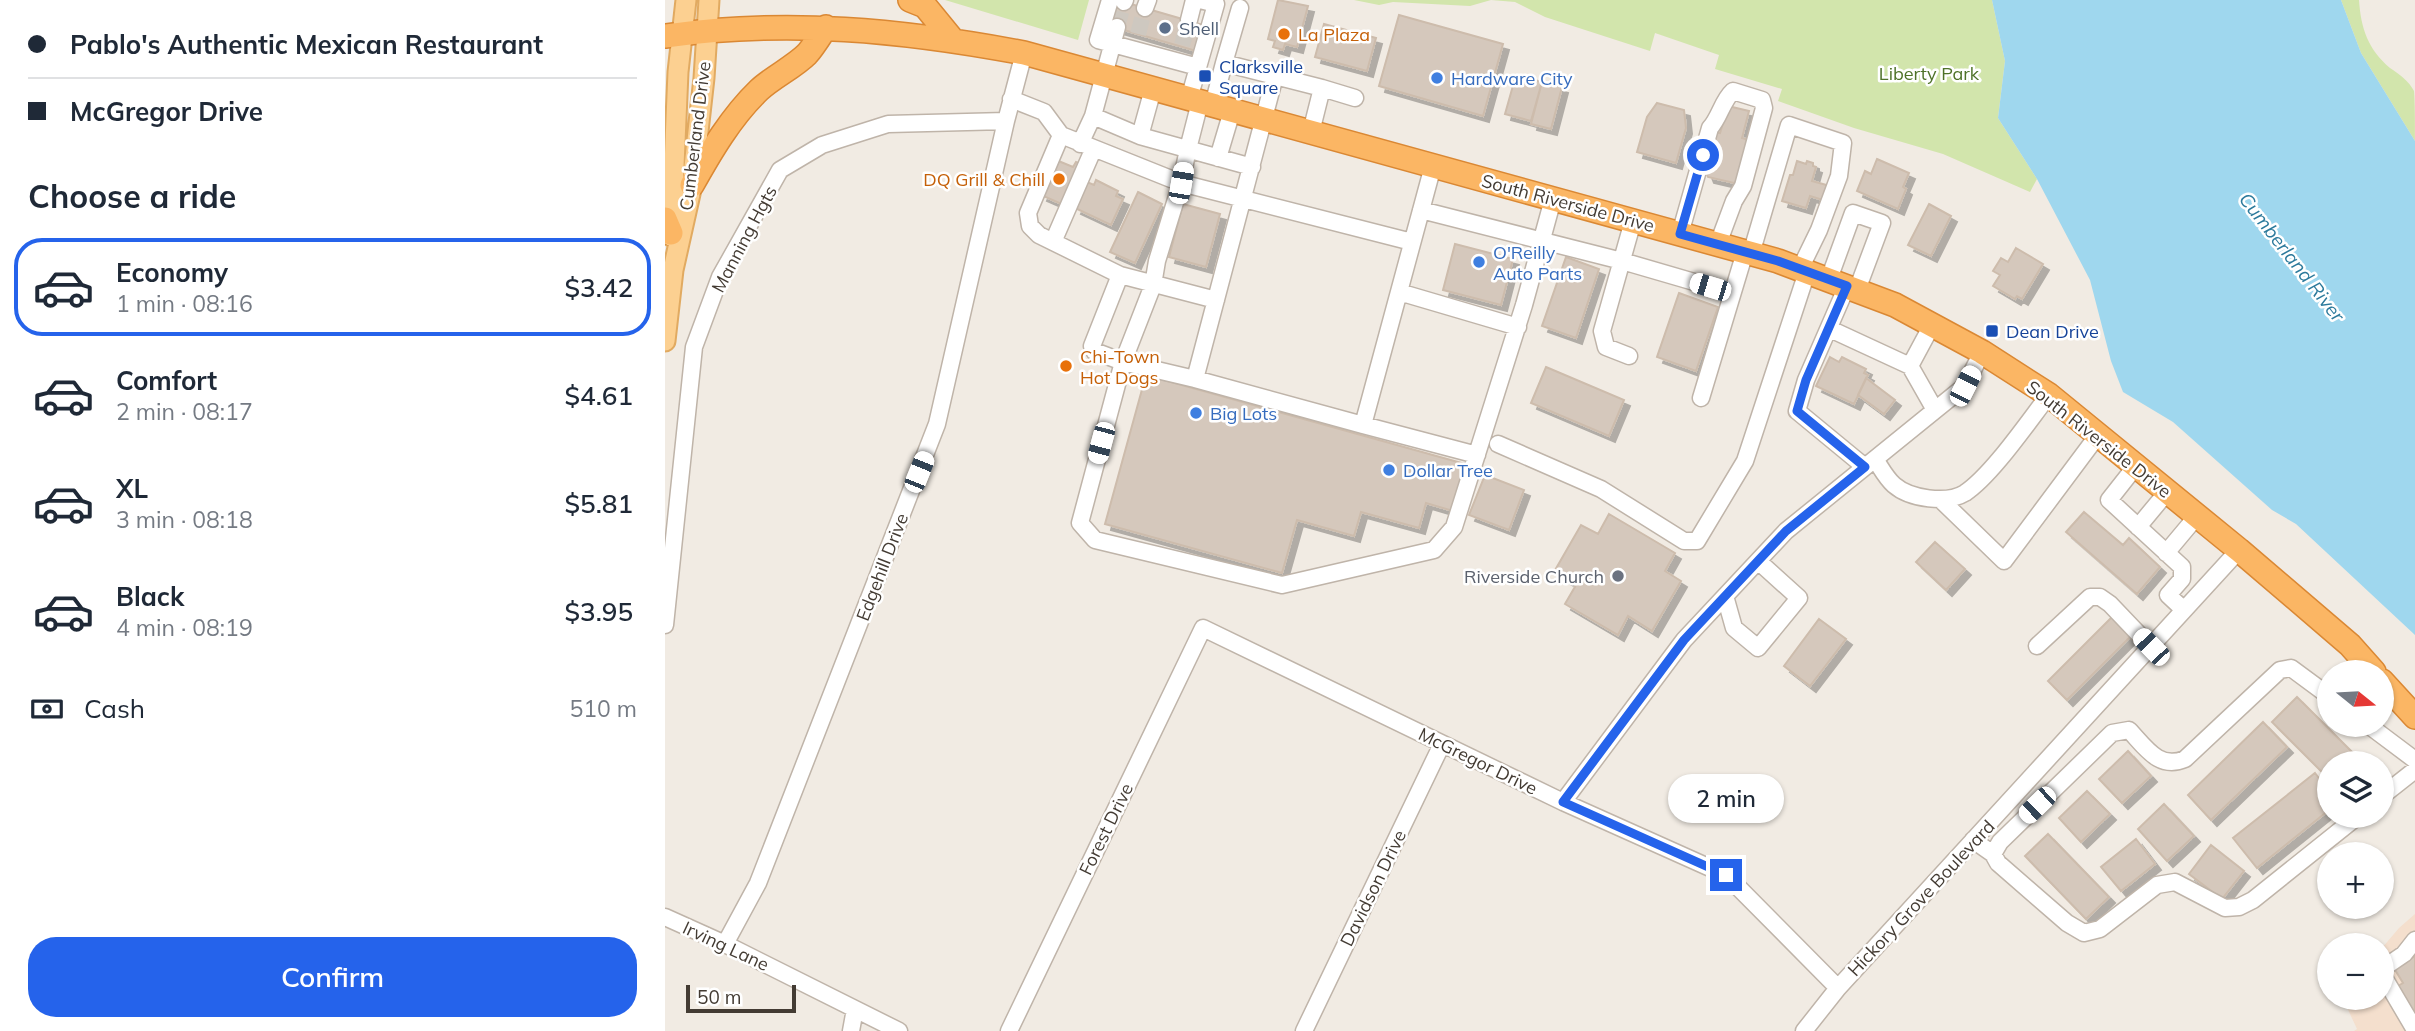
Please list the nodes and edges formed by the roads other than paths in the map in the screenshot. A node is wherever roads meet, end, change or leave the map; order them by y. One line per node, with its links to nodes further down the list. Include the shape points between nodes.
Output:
1 (686, 0): 12 (main road, Cumberland Drive)
2 (709, 0): 11 (main road, Cumberland Drive)
3 (910, 0): 13 (highway, via 925,6)
4 (1194, 0): 8 (street)
5 (1200, 0): 19 (street, via 1216,4)
6 (1120, 1): 14 (street, via 1098,40)
7 (1240, 8): 18 (street)
8 (1189, 20)
9 (826, 27): 11 (highway, South Riverside Drive); 13 (highway, South Riverside Drive); 39 (highway, via 806,55 757,92 738,114)
10 (1117, 27): 14 (street)
11 (707, 31): 12 (highway, South Riverside Drive); 39 (main road, Cumberland Drive)
12 (674, 35): 44 (main road, Cumberland Drive, via 678,72)
13 (952, 39): 16 (highway, South Riverside Drive)
14 (1112, 44): 17 (street, via 1136,42); 20 (street)
15 (1182, 45): 17 (street)
16 (1024, 53): 20 (highway, South Riverside Drive); 25 (street, Edgehill Drive)
17 (1178, 62): 19 (street)
18 (1224, 63): 21 (street); 26 (street)
19 (1198, 67): 26 (street)
20 (1104, 75): 23 (highway, South Riverside Drive); 27 (street)
21 (1275, 76): 22 (street); 28 (street)
22 (1322, 88): 24 (street); 30 (street)
23 (1153, 89): 26 (highway, South Riverside Drive); 32 (street)
24 (1355, 97)
25 (1011, 99): 29 (street, Edgehill Drive); 31 (street, via 1044,112)
26 (1209, 104): 28 (highway, South Riverside Drive); 34 (street); 35 (street)
27 (1093, 116): 32 (street); 33 (street)
28 (1264, 120): 30 (highway, South Riverside Drive); 37 (street)
29 (1006, 121): 86 (street, Manning Hgts, via 888,124 822,145 781,170 720,277 694,347); 105 (street, Edgehill Drive, via 937,424 758,883)
30 (1311, 132): 36 (highway, South Riverside Drive)
31 (1061, 135): 33 (street); 47 (street, via 1028,214 1030,226)
32 (1140, 136): 34 (street)
33 (1086, 147): 38 (street); 47 (street)
34 (1188, 149): 35 (street); 38 (street)
35 (1218, 158): 37 (street)
36 (1433, 166): 41 (highway, South Riverside Drive); 42 (street)
37 (1252, 167): 40 (street)
38 (1181, 183): 40 (street); 55 (street)
39 (692, 185): 52 (main road, Cumberland Drive)
40 (1244, 199): 48 (street); 58 (street)
41 (1553, 199): 43 (highway, South Riverside Drive); 46 (street)
42 (1421, 210): 46 (street); 48 (street)
43 (1633, 221): 45 (highway, South Riverside Drive); 51 (street)
44 (668, 226): 52 (main road, Cumberland Drive)
45 (1680, 234): 49 (highway, South Riverside Drive); 49 (street, via 1710,128 1733,91 1762,100 1764,108 1743,186)
46 (1541, 241): 51 (street); 60 (street)
47 (1053, 242): 53 (street)
48 (1412, 242): 56 (street)
49 (1718, 244): 50 (highway, South Riverside Drive)
50 (1748, 253): 54 (highway, South Riverside Drive); 54 (street, via 1789,125 1843,143 1839,176 1819,230); 57 (street)
51 (1622, 261): 57 (street); 64 (street, via 1602,331 1606,347)
52 (673, 270): 62 (main road, Cumberland Drive)
53 (1120, 275): 55 (street); 65 (street, via 1092,346 1094,351)
54 (1828, 279): 59 (highway, South Riverside Drive); 61 (street); 73 (street, via 1745,461 1697,541 1684,541 1601,489)
55 (1153, 285): 58 (street); 65 (street)
56 (1399, 292): 60 (street); 71 (street)
57 (1732, 293): 69 (street)
58 (1216, 300): 67 (street)
59 (1932, 325): 63 (highway, South Riverside Drive); 66 (street)
60 (1518, 327): 74 (street)
61 (1830, 329): 66 (street); 75 (street, via 1797,411)
62 (665, 341)
63 (1982, 352): 68 (highway, South Riverside Drive); 70 (street, via 1965,386)
64 (1629, 356)
65 (1123, 362): 67 (street); 74 (street, via 1080,523 1094,540 1282,584 1434,550 1454,527)
66 (1910, 366): 70 (street)
67 (1195, 379): 71 (street)
68 (2049, 395): 72 (highway, South Riverside Drive); 78 (street, via 1980,480 1963,494)
69 (1701, 398)
70 (1935, 410): 75 (street)
71 (1363, 425): 74 (street)
72 (2098, 435): 76 (highway, South Riverside Drive); 78 (street, via 2004,561)
73 (1498, 444)
74 (1477, 455)
75 (1870, 463): 78 (street, via 1896,487); 83 (street, via 1786,531)
76 (2135, 467): 77 (highway, South Riverside Drive); 80 (street, via 2109,500)
77 (2167, 492): 79 (highway, South Riverside Drive); 80 (street)
78 (1941, 500)
79 (2197, 516): 81 (highway, South Riverside Drive); 82 (street)
80 (2138, 527): 82 (street)
81 (2239, 550): 85 (street, Hickory Grove Boulevard); 90 (highway, South Riverside Drive)
82 (2166, 552): 85 (street, via 2182,567 2182,579 2168,595)
83 (1758, 561): 84 (street); 84 (street, via 1799,598 1759,648 1734,628)
84 (1725, 596): 99 (street, via 1684,640)
85 (2184, 610): 89 (street, Hickory Grove Boulevard)
86 (665, 625)
87 (1203, 628): 95 (street, McGregor Drive); 113 (street, Forest Drive)
88 (2037, 646): 89 (street, via 2090,597 2100,597)
89 (2151, 647): 101 (street, Hickory Grove Boulevard)
90 (2363, 660)
91 (2317, 687): 102 (street, via 2291,668 2280,670 2186,759 2174,764 2161,761 2129,730 2112,733)
92 (2394, 694): 93 (highway)
93 (2415, 717)
94 (2384, 737): 96 (street)
95 (1442, 744): 99 (street, McGregor Drive); 114 (street, Davidson Drive)
96 (2415, 760)
97 (2415, 769): 98 (street)
98 (2394, 786)
99 (1563, 802): 107 (street, McGregor Drive, via 1726,875)
100 (2343, 828): 102 (street, via 2253,900 2239,906 2225,908 2175,882 2157,885 2100,929 2084,933 1998,863)
101 (1973, 840): 102 (street); 107 (street, Hickory Grove Boulevard)
102 (1993, 853)
103 (665, 917): 105 (street, Irving Lane)
104 (2415, 940): 106 (street)
105 (725, 944): 109 (street, Irving Lane)
106 (2394, 961)
107 (1838, 988): 115 (street, Hickory Grove Boulevard)
108 (2394, 992): 110 (street)
109 (855, 1009): 111 (street); 112 (street, Irving Lane)
110 (2415, 1030)
111 (851, 1031)
112 (899, 1031)
113 (1009, 1031)
114 (1304, 1031)
115 (1804, 1031)

